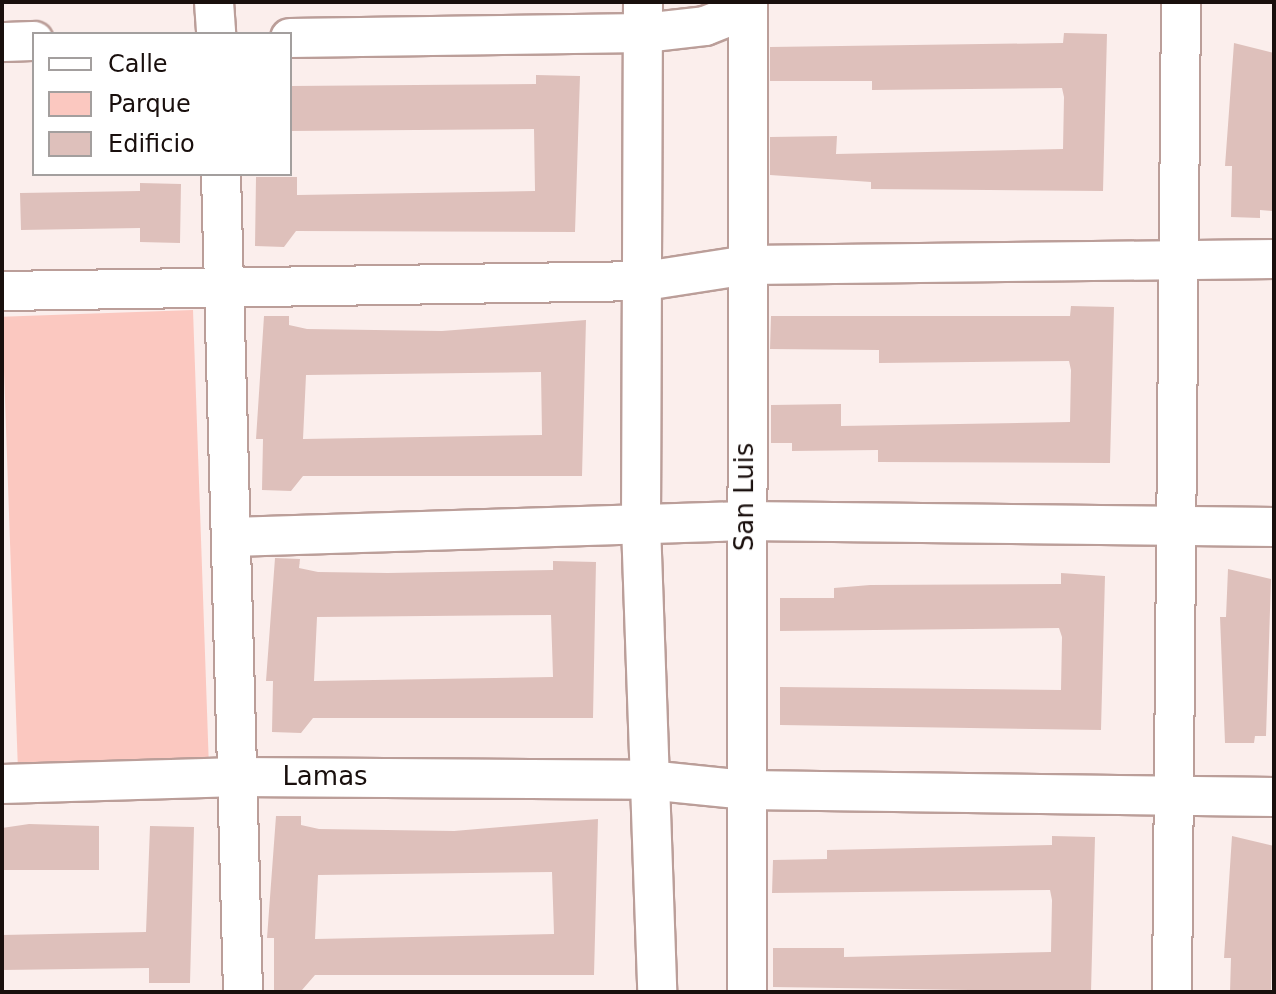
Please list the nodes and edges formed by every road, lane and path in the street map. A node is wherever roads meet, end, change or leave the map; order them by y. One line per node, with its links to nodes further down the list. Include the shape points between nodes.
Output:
1 (214, 2): 5 (street)
2 (1181, 2): 10 (street)
3 (748, 6): 4 (street, via 705,26); 12 (street, San Luis)
4 (643, 18): 6 (street); 13 (street)
5 (216, 32)
6 (292, 38)
7 (32, 41): 8 (street)
8 (2, 42)
9 (221, 176): 14 (street)
10 (1177, 259): 11 (street); 12 (street); 19 (street)
11 (1274, 259)
12 (748, 265): 13 (street); 16 (street, San Luis)
13 (645, 281): 14 (street); 17 (street)
14 (225, 283): 15 (street); 20 (street)
15 (2, 291)
16 (744, 521): 17 (street); 19 (street); 24 (street, San Luis)
17 (641, 525): 20 (street); 22 (street)
18 (1274, 527): 19 (street)
19 (1177, 528): 26 (street)
20 (232, 537): 21 (street)
21 (239, 777): 22 (street, Lamas); 23 (street, Lamas); 27 (street)
22 (648, 780): 24 (street, Lamas); 28 (street)
23 (2, 784)
24 (747, 790): 26 (street, Lamas); 29 (street, San Luis)
25 (1274, 797): 26 (street, Lamas)
26 (1173, 798): 30 (street)
27 (243, 992)
28 (657, 992)
29 (747, 992)
30 (1172, 992)

